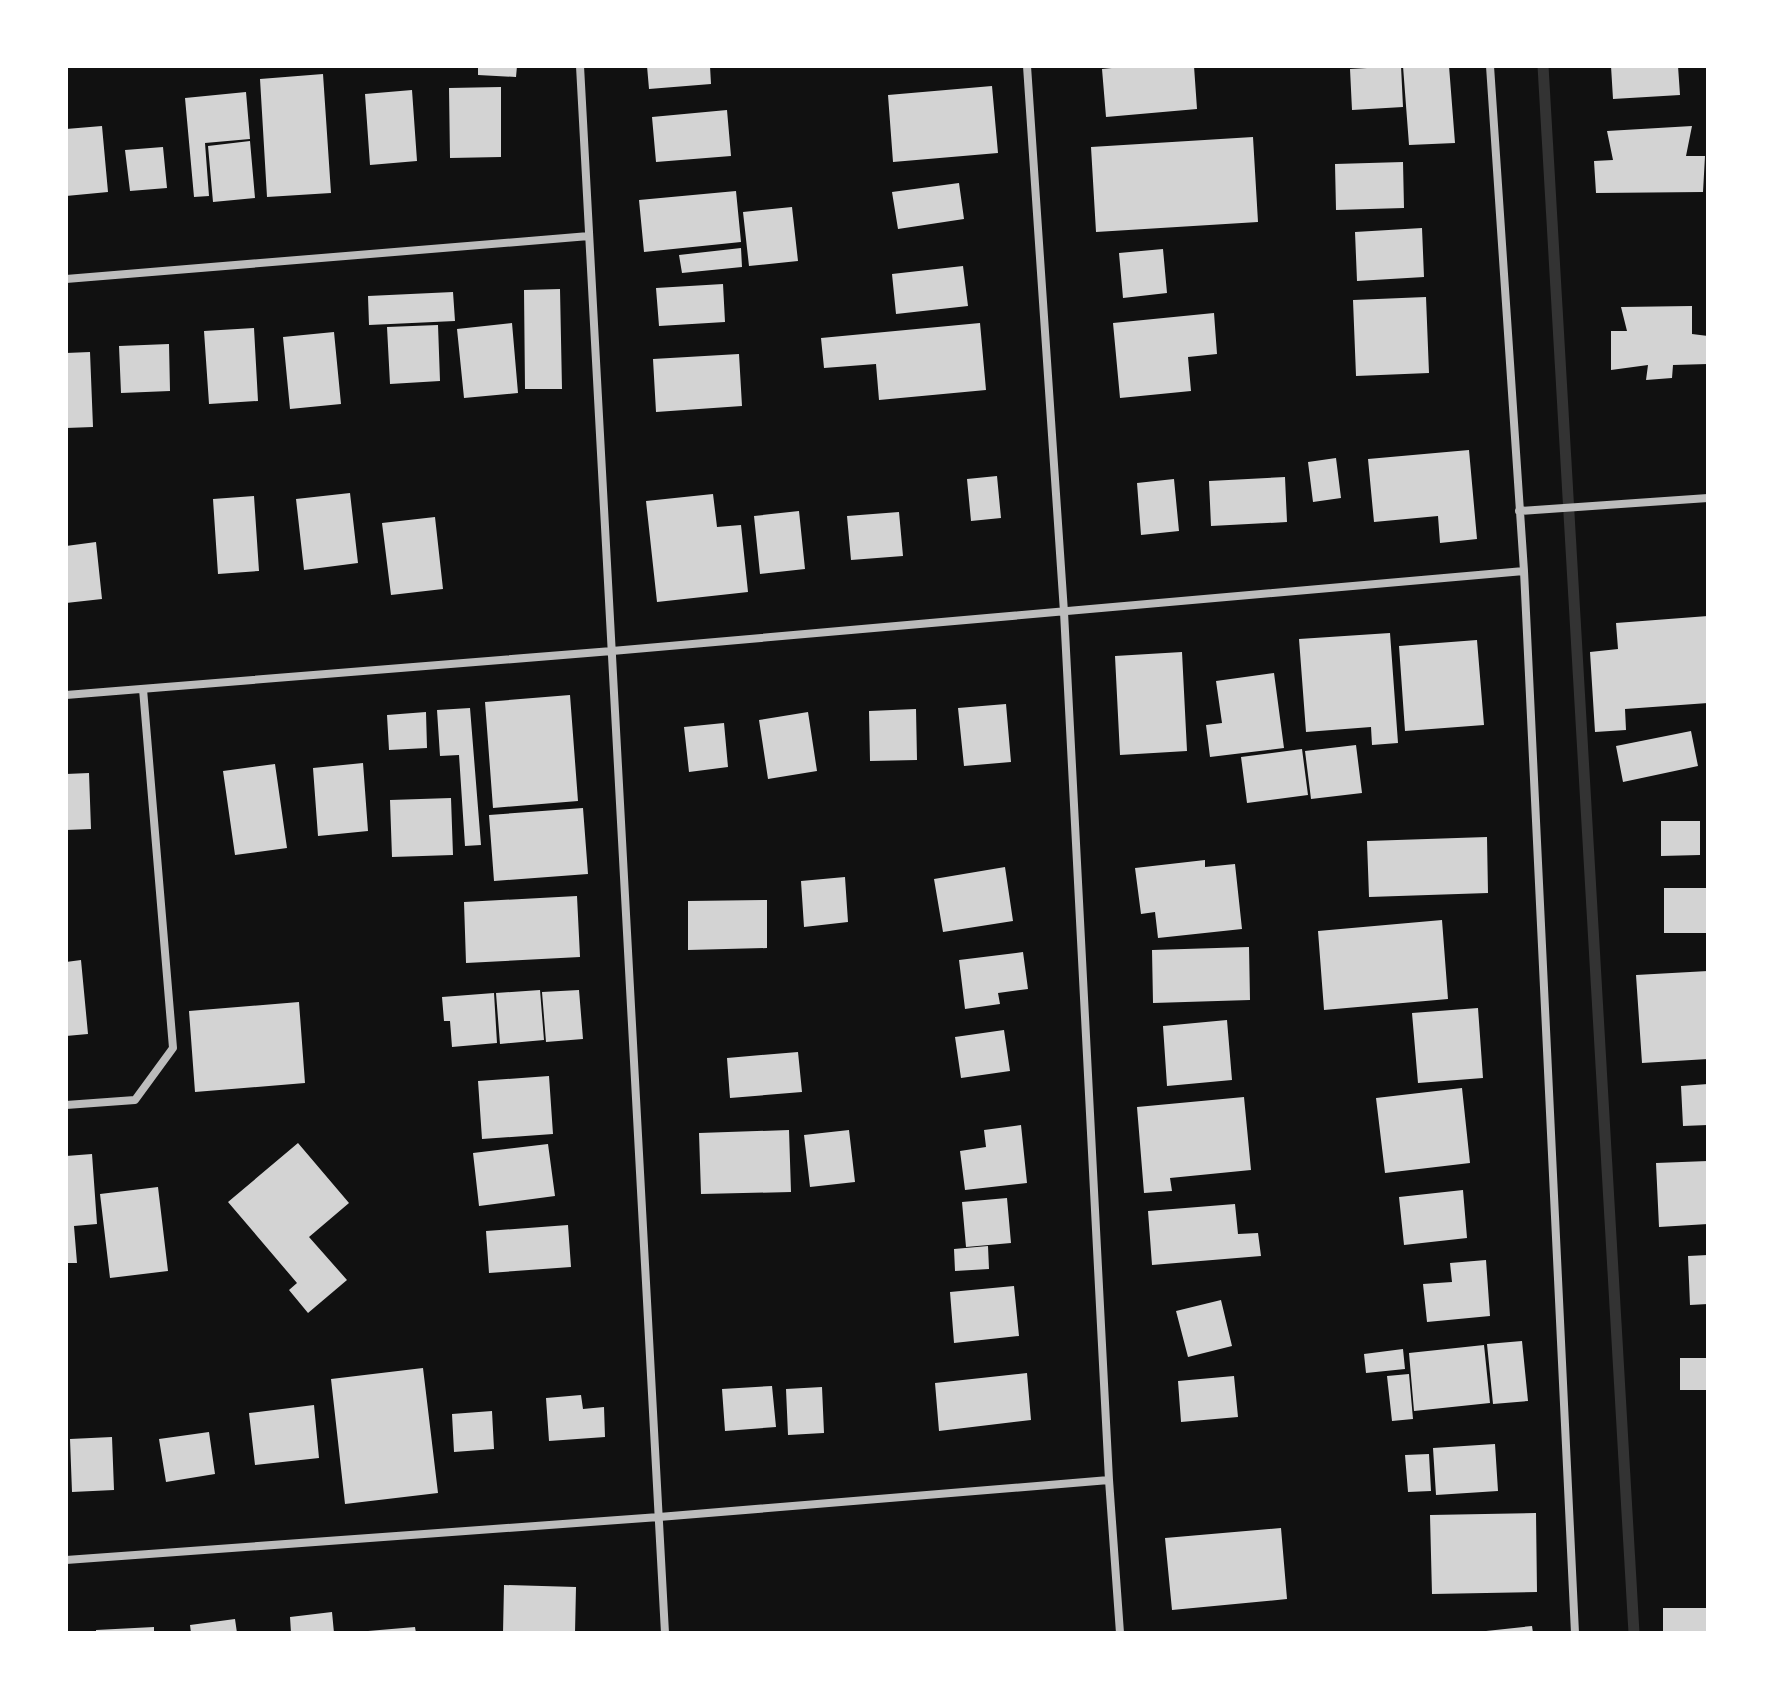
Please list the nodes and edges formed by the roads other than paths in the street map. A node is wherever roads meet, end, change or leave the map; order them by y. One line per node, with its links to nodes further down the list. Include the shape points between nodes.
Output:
1 (580, 66): 4 (street)
2 (1027, 66): 9 (street)
3 (1490, 66): 7 (street)
4 (589, 236): 5 (street); 10 (street)
5 (66, 279)
6 (1708, 498): 7 (street)
7 (1519, 511): 8 (street)
8 (1524, 571): 9 (street); 19 (street)
9 (1064, 612): 10 (street); 14 (street)
10 (612, 651): 11 (street); 15 (street)
11 (143, 689): 12 (street); 13 (street, via 173,1048 135,1100)
12 (66, 695)
13 (66, 1105)
14 (1109, 1480): 15 (street); 18 (street)
15 (659, 1517): 16 (street); 17 (street)
16 (66, 1560)
17 (665, 1633)
18 (1120, 1633)
19 (1575, 1633)

